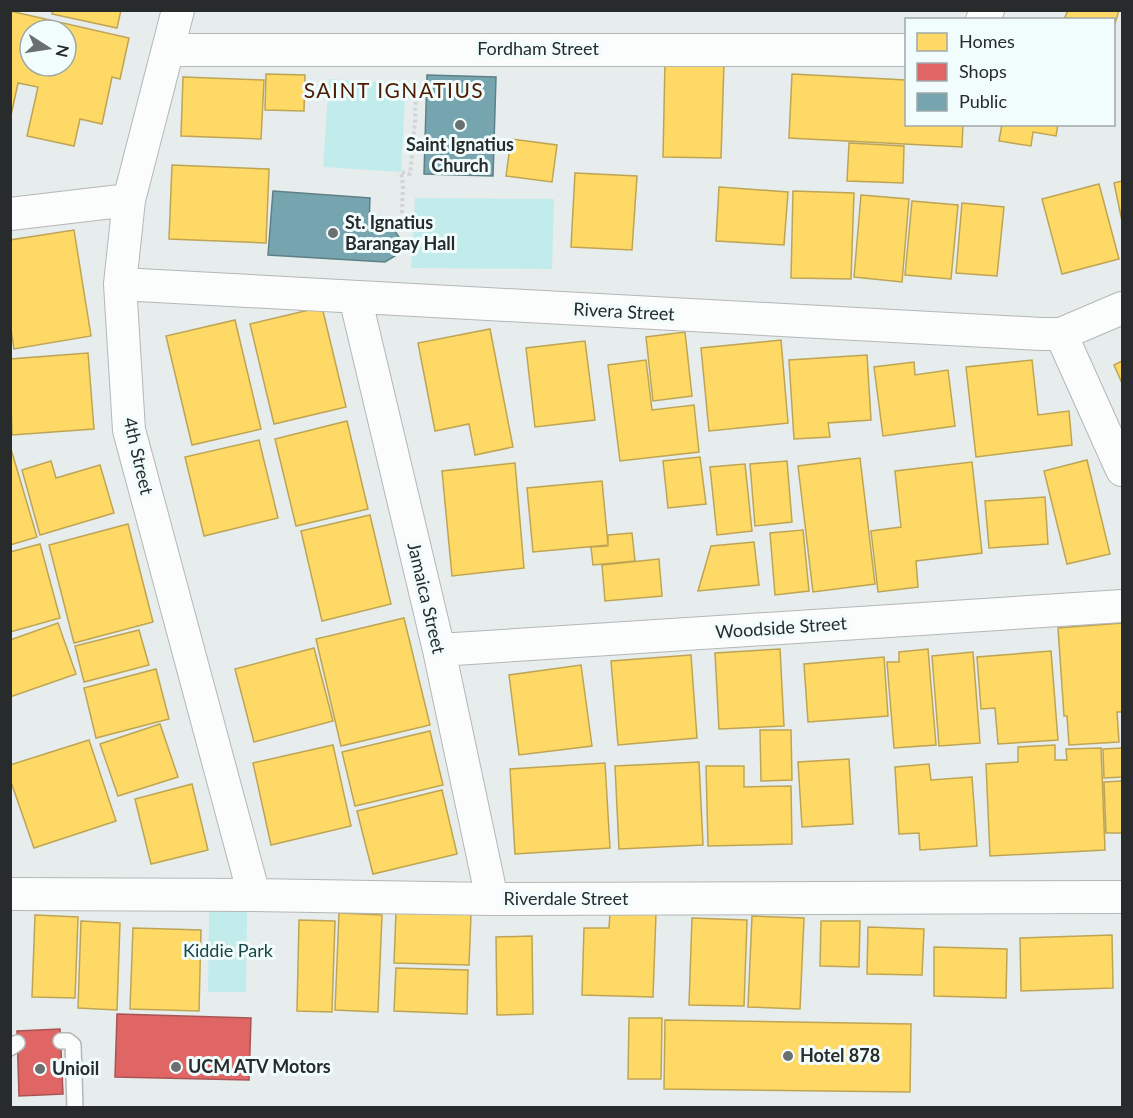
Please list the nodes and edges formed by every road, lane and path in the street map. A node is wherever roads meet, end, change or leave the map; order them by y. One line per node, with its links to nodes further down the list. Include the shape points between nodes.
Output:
1 (178, 10): 2 (street, 4th Street)
2 (169, 50): 3 (street, Fordham Street); 5 (street, 4th Street)
3 (370, 50): 4 (street, Fordham Street); 6 (path, via 416,80 410,174 401,172)
4 (905, 50)
5 (129, 200): 7 (street); 8 (street, 4th Street)
6 (402, 213)
7 (10, 214)
8 (120, 284): 9 (street, Rivera Street); 16 (street, 4th Street, via 129,430)
9 (355, 297): 11 (street, Rivera Street); 14 (street, Jamaica Street)
10 (1122, 308): 11 (street, Rivera Street)
11 (1061, 333): 12 (street)
12 (1122, 470)
13 (1122, 606): 14 (street, Woodside Street)
14 (439, 650): 18 (street, Jamaica Street)
15 (10, 894): 16 (street, Riverdale Street)
16 (254, 895): 18 (street, Riverdale Street)
17 (1122, 897): 18 (street, Riverdale Street)
18 (492, 899)
19 (61, 1041): 20 (lane, via 73,1045)
20 (75, 1107)

